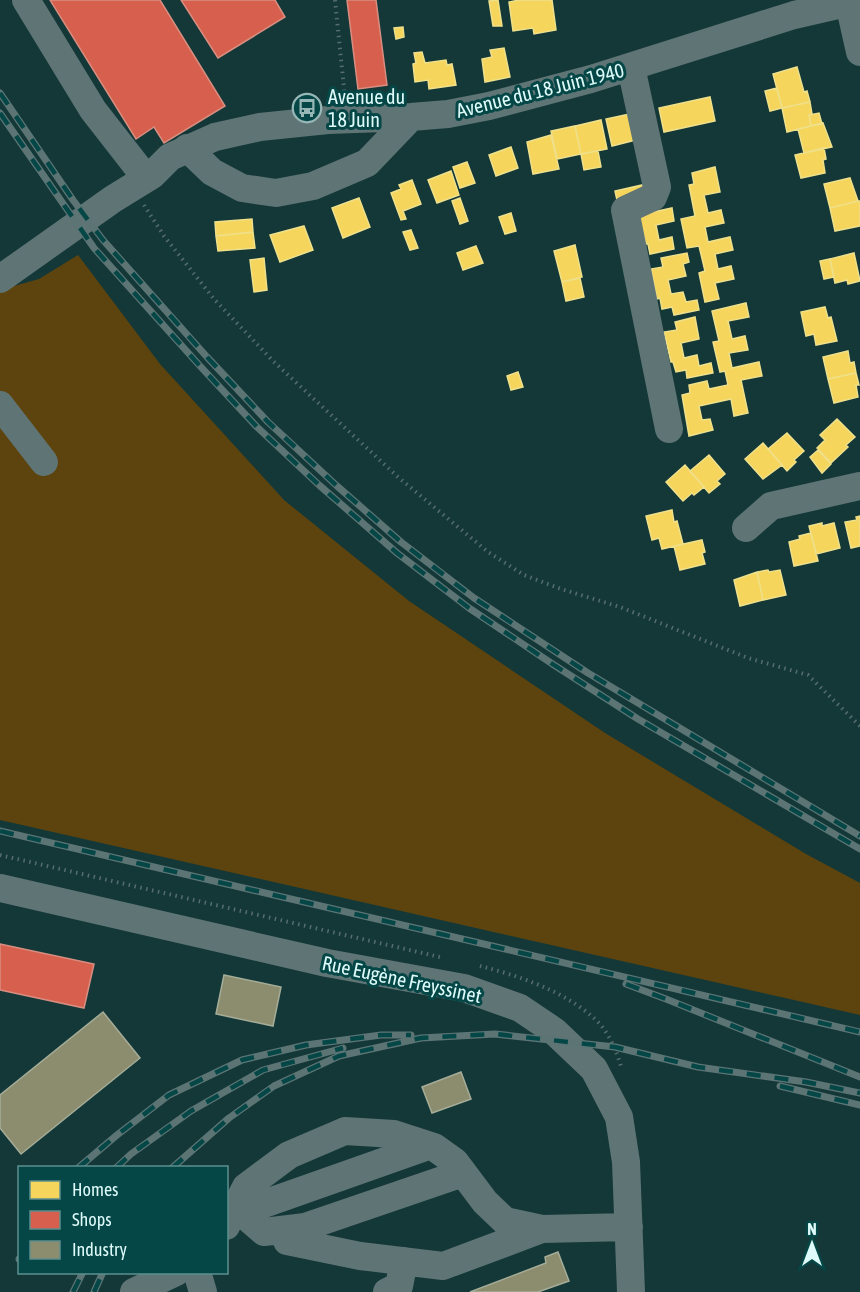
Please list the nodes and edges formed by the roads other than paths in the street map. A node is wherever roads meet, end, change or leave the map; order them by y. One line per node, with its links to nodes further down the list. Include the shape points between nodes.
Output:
1 (26, 0): 7 (street)
2 (855, 7): 3 (street); 4 (street, Avenue du 18 Juin 1940, via 794,15)
3 (860, 52)
4 (632, 73): 5 (street, Avenue du 18 Juin 1940); 10 (street, via 657,187 653,197 626,210)
5 (404, 124): 6 (street, Avenue du 18 Juin 1940); 6 (street, Avenue du 18 Juin 1940, via 347,119 247,129 215,137); 6 (street, via 367,163 313,186 276,193 242,188 212,172)
6 (193, 154): 7 (street, Avenue du 18 Juin 1940, via 170,157)
7 (137, 184): 8 (street, Avenue du 18 Juin 1940)
8 (1, 277)
9 (0, 405): 11 (street)
10 (669, 429)
11 (44, 462)
12 (860, 486): 13 (street, via 771,506)
13 (746, 528)
14 (0, 888): 17 (street, Rue Eugène Freyssinet, via 327,963 464,988 520,1008 554,1031 594,1069 619,1117 626,1162)
15 (454, 1166): 16 (street, via 285,1216); 16 (street, via 326,1236); 16 (street, via 394,1134 345,1131 289,1155); 18 (street, via 505,1221)
16 (253, 1218): 19 (street, via 360,1256)
17 (628, 1227): 18 (street); 25 (street, Rue Eugène Freyssinet)
18 (542, 1229): 19 (street, via 443,1266)
19 (404, 1261): 24 (street, via 399,1286)
20 (172, 1274): 22 (street)
21 (198, 1274): 23 (street)
22 (134, 1292)
23 (203, 1292)
24 (387, 1292)
25 (631, 1292)

